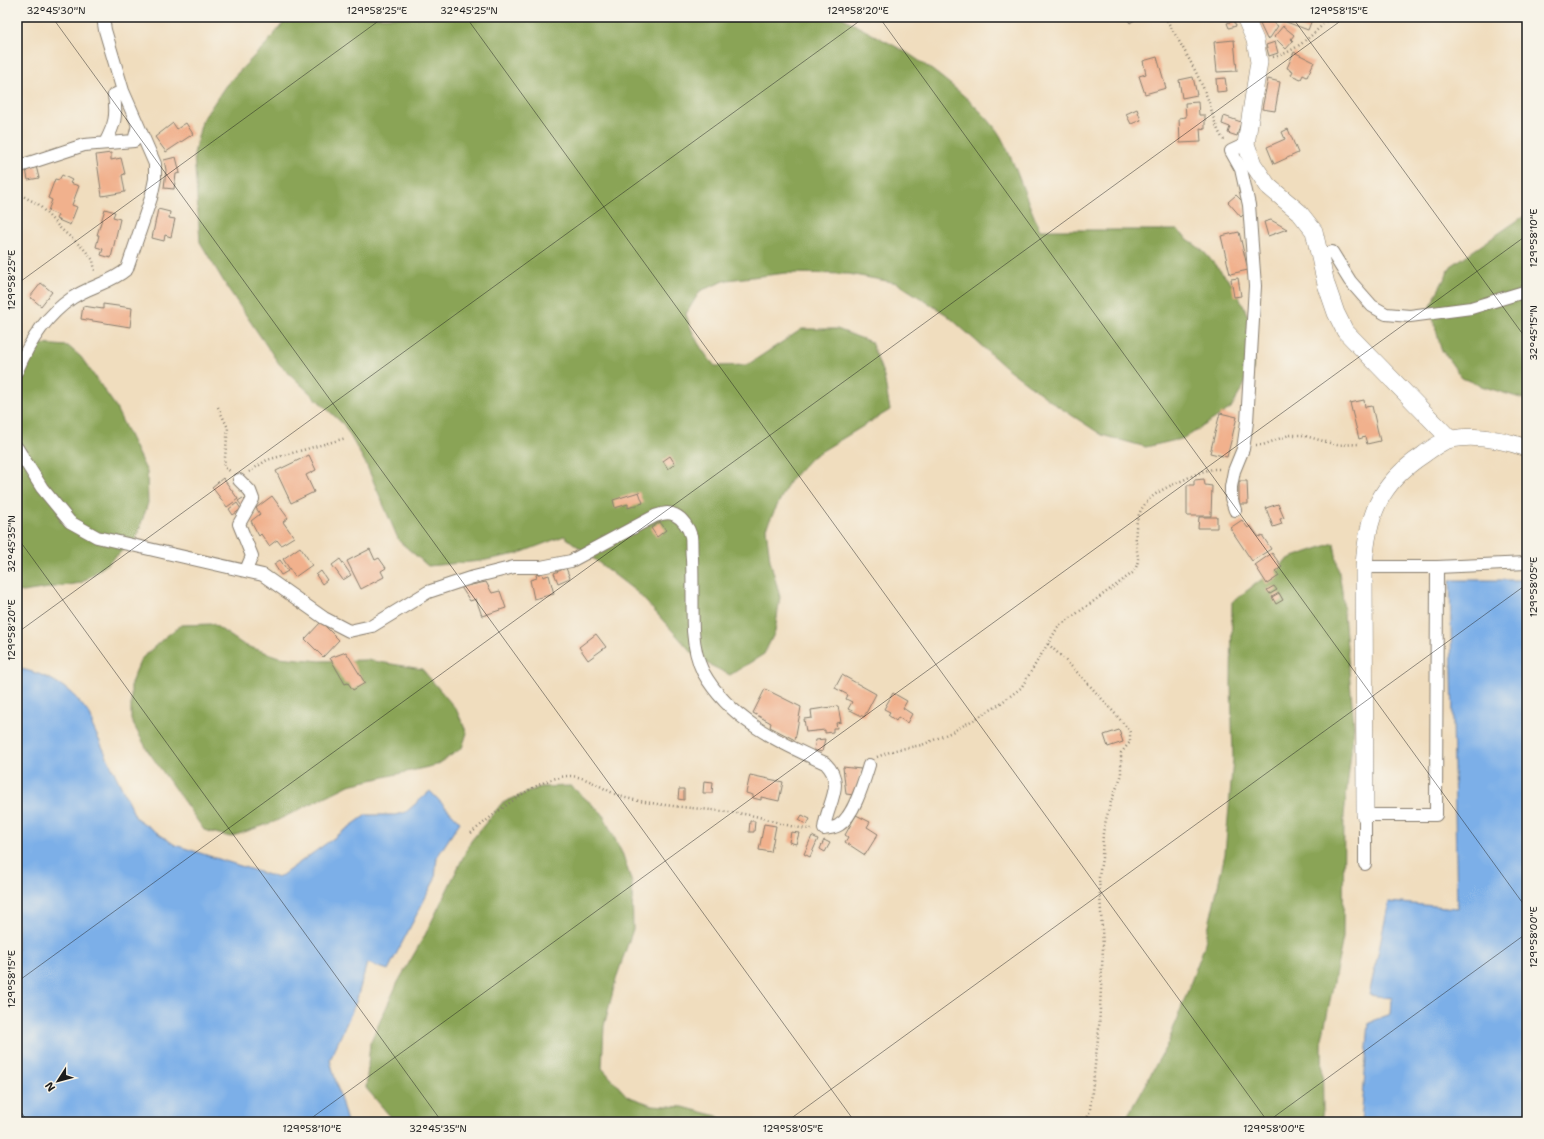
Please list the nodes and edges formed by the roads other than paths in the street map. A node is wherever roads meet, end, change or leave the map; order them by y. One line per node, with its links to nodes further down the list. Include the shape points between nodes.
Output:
1 (103, 17): 3 (street)
2 (1246, 17): 6 (street, via 1259,60)
3 (123, 91): 4 (street); 5 (street, via 114,95 114,125)
4 (138, 125): 5 (street, via 134,140); 10 (street, via 155,164 155,179 127,269 118,277 73,297 44,323)
5 (105, 143): 7 (street, via 84,145)
6 (1238, 147): 8 (street, via 1268,186 1299,212 1314,231); 15 (street, via 1249,205 1255,286 1251,382 1245,436 1231,487)
7 (17, 167)
8 (1320, 255): 9 (street, via 1332,252 1350,281 1372,306 1386,314 1410,316 1471,308); 11 (street, via 1326,284 1345,331)
9 (1527, 292)
10 (17, 370)
11 (1450, 439): 13 (street, via 1486,437); 17 (street, via 1406,466 1381,494 1365,545)
12 (17, 448): 19 (street, via 42,488 70,522 97,537)
13 (1527, 448)
14 (239, 480): 19 (street, via 253,498 239,524 252,556)
15 (1235, 510)
16 (1527, 563): 18 (street)
17 (1364, 567): 18 (street); 21 (street)
18 (1436, 568): 21 (street, via 1436,815)
19 (246, 570): 20 (street, via 263,575 324,618 349,631 357,630 372,626 428,592 514,567 541,567 571,561 655,516 665,513 676,515 691,536 693,631 703,671 720,696 743,719 831,768 835,775 834,790 832,806 824,829 836,827 845,820 857,800)
20 (868, 765)
21 (1365, 815): 22 (street)
22 (1365, 864)

